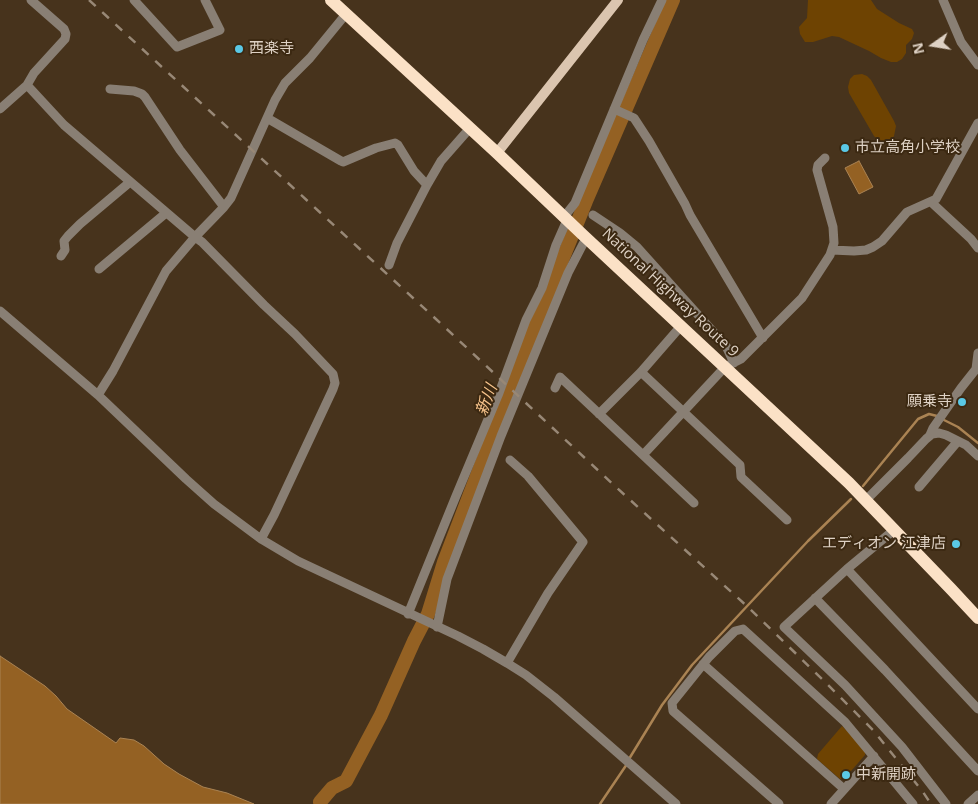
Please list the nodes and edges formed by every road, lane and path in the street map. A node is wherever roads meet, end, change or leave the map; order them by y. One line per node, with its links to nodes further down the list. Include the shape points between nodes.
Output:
1 (31, 0): 9 (street, via 66,34)
2 (134, 0): 3 (street, via 177,47 220,30)
3 (206, 0)
4 (618, 0): 16 (main road)
5 (662, 0): 12 (street)
6 (943, 0): 8 (street, via 961,42)
7 (341, 6): 13 (street, via 310,58 285,84); 15 (highway, National Highway Route 9)
8 (978, 66)
9 (27, 85): 11 (street); 18 (street, via 64,125)
10 (110, 89): 21 (street, via 134,91 145,97)
11 (0, 109)
12 (616, 109): 24 (street); 34 (street, via 632,116 649,141)
13 (266, 118): 19 (street, via 343,162 376,148 396,144); 21 (street)
14 (978, 123): 20 (street, via 938,196)
15 (470, 128): 16 (highway, National Highway Route 9); 19 (street, via 441,161)
16 (497, 153): 24 (highway, National Highway Route 9)
17 (824, 158): 28 (street, via 817,170 833,227)
18 (130, 182): 22 (street); 29 (street, via 68,236)
19 (427, 185): 30 (street, via 397,243)
20 (931, 202): 27 (street); 28 (street, via 907,212 873,247 854,251)
21 (224, 207): 25 (street)
22 (166, 213): 25 (street); 31 (street)
23 (593, 215): 36 (street, via 637,247 726,346)
24 (567, 220): 26 (highway, National Highway Route 9); 55 (street)
25 (195, 237): 39 (street, via 166,271); 52 (street, via 326,366 335,382)
26 (585, 237): 33 (highway, National Highway Route 9); 57 (street, via 501,436 446,579)
27 (978, 248)
28 (832, 250): 34 (street, via 802,298)
29 (61, 256)
30 (389, 266)
31 (99, 269)
32 (0, 311): 39 (street)
33 (681, 326): 36 (highway, National Highway Route 9); 37 (street)
34 (763, 338): 36 (street)
35 (978, 353): 42 (street, via 976,369)
36 (730, 365): 40 (street); 48 (highway, National Highway Route 9)
37 (641, 372): 40 (street); 41 (street)
38 (555, 388): 41 (street, via 560,377)
39 (98, 395): 52 (street, via 214,504)
40 (683, 412): 44 (street); 50 (street, via 740,465 740,477)
41 (599, 414): 44 (street)
42 (930, 435): 43 (street, via 939,433); 48 (street)
43 (958, 441): 45 (street); 47 (street)
44 (643, 455): 49 (street)
45 (978, 456)
46 (510, 460): 58 (street, via 528,476 583,542 548,593)
47 (919, 487)
48 (866, 500): 51 (highway, National Highway Route 9)
49 (694, 503)
50 (787, 520)
51 (894, 530): 53 (street); 56 (highway, National Highway Route 9)
52 (261, 538): 55 (street, via 298,562)
53 (847, 569): 54 (street); 60 (street)
54 (815, 598): 62 (street); 69 (street, via 784,627 845,685 902,747)
55 (411, 615): 57 (street)
56 (978, 618)
57 (435, 626): 58 (street)
58 (507, 663): 66 (street, via 554,696)
59 (703, 664): 61 (street, via 735,631 743,628 845,722); 63 (street); 67 (street, via 672,703 673,710)
60 (978, 709)
61 (874, 756): 63 (street); 65 (street)
62 (978, 771)
63 (844, 789): 68 (street)
64 (978, 795): 70 (street)
65 (909, 802)
66 (676, 804)
67 (778, 804)
68 (831, 804)
69 (946, 804)
70 (968, 804)

